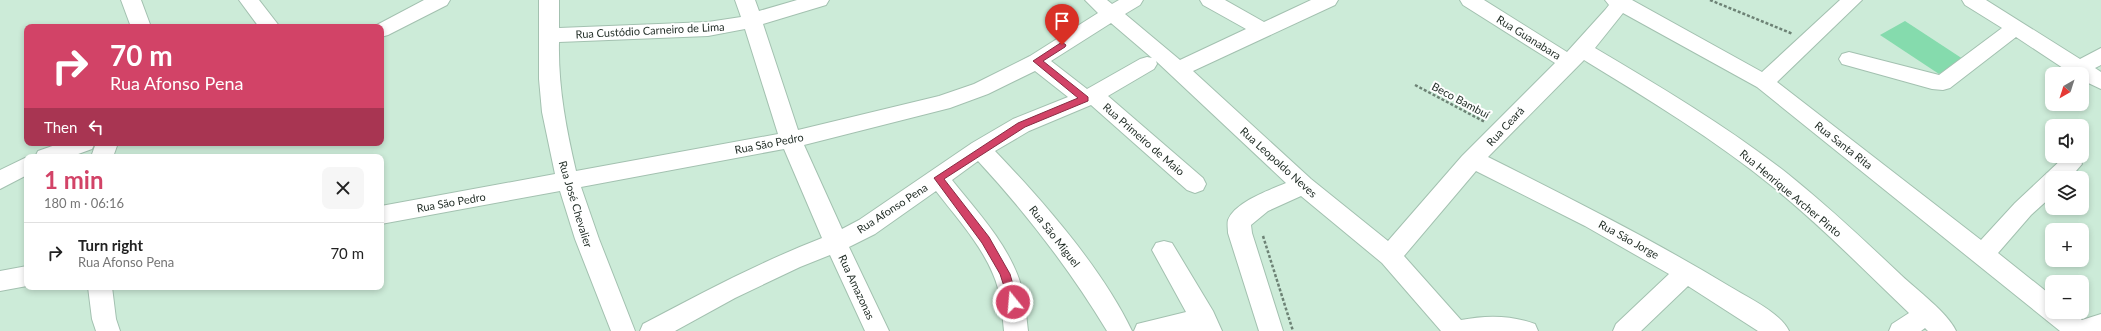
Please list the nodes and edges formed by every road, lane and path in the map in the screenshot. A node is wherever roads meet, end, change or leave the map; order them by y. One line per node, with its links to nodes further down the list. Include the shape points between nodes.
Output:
1 (131, 0): 18 (street)
2 (249, 0): 19 (street)
3 (549, 0): 23 (street, Rua José Chevalier)
4 (744, 0): 17 (street, Rua Amazonas)
5 (819, 0): 17 (street, Rua Custódio Carneiro de Lima)
6 (1094, 0): 16 (street, Rua Leopoldo Neves)
7 (1133, 0): 16 (street, Rua São Pedro)
8 (1210, 0): 22 (street)
9 (1328, 0): 22 (street)
10 (1470, 0): 25 (street, Rua Guanabara)
11 (1710, 0): 24 (path)
12 (1852, 0): 24 (street)
13 (1972, 0): 21 (street)
14 (435, 1): 20 (street)
15 (1619, 1): 25 (street, Rua Ceará); 34 (street, Rua Santa Rita)
16 (1112, 13): 28 (street, Rua São Pedro); 32 (street, Rua Leopoldo Neves)
17 (752, 19): 23 (street, Rua Custódio Carneiro de Lima, via 733,26 708,29); 39 (street, Rua Amazonas)
18 (140, 24)
19 (268, 24)
20 (384, 28)
21 (2015, 28): 27 (street, via 1943,83); 30 (street)
22 (1263, 30): 32 (street)
23 (550, 35): 49 (street, Rua José Chevalier, via 549,78 558,141)
24 (1809, 41): 34 (street)
25 (1575, 55): 38 (street, Rua Ceará); 63 (street, Rua Henrique Archer Pinto, via 1671,103 1756,162 1816,212)
26 (2101, 55): 31 (street)
27 (1849, 59)
28 (1037, 61): 37 (street, Rua Primeiro de Maio); 39 (street, Rua São Pedro, via 981,89 943,102)
29 (1147, 64): 37 (street, Rua Afonso Pena)
30 (2076, 67)
31 (2082, 67)
32 (1178, 69): 51 (street, Rua Leopoldo Neves)
33 (2089, 75): 35 (street)
34 (1764, 82): 56 (street, Rua Santa Rita)
35 (2101, 82)
36 (1415, 85): 38 (path, Beco Bambuí)
37 (1089, 97): 41 (street, Rua Afonso Pena, via 1021,125); 50 (street, Rua Primeiro de Maio)
38 (1500, 130): 43 (street, Rua Ceará)
39 (791, 140): 49 (street, Rua São Pedro); 54 (street, Rua Amazonas)
40 (76, 146): 42 (street)
41 (980, 149): 47 (street, Rua Afonso Pena); 72 (street, Rua São Miguel, via 1006,175 1058,237 1096,290)
42 (54, 154)
43 (1474, 160): 57 (street, Rua Ceará, via 1422,216); 58 (street, Rua São Jorge, via 1617,232)
44 (24, 164): 46 (street)
45 (24, 166): 48 (street)
46 (0, 167)
47 (938, 178): 54 (street, Rua Afonso Pena, via 867,227); 71 (street, via 986,240 1005,274 1013,302)
48 (0, 180)
49 (568, 181): 53 (street, Rua São Pedro); 68 (street, Rua José Chevalier, via 590,248)
50 (1195, 184)
51 (1303, 185): 57 (street, Rua Leopoldo Neves); 74 (street, via 1259,205 1245,214 1239,222 1240,233)
52 (2045, 189): 56 (street)
53 (384, 214)
54 (836, 243): 69 (street, Rua Afonso Pena, via 792,260); 70 (street, Rua Amazonas)
55 (1164, 250): 65 (street)
56 (1982, 255): 62 (street, Rua Santa Rita)
57 (1390, 256): 75 (street, Rua Leopoldo Neves)
58 (1687, 272): 77 (street); 78 (street, Rua São Jorge)
59 (24, 277): 60 (street)
60 (0, 281)
61 (100, 290): 67 (street)
62 (2045, 305)
63 (1927, 314): 79 (street); 80 (street, Rua Henrique Archer Pinto)
64 (2063, 319): 81 (street, Rua Santa Rita)
65 (1207, 324): 73 (street)
66 (2101, 324): 81 (street)
67 (108, 331)
68 (623, 331)
69 (652, 331)
70 (877, 331)
71 (1016, 331)
72 (1120, 331)
73 (1146, 331)
74 (1271, 331)
75 (1456, 331): 76 (street, via 1480,326 1500,326)
76 (1526, 331)
77 (1625, 331)
78 (1777, 331)
79 (1902, 331)
80 (1944, 331)
81 (2079, 331)

